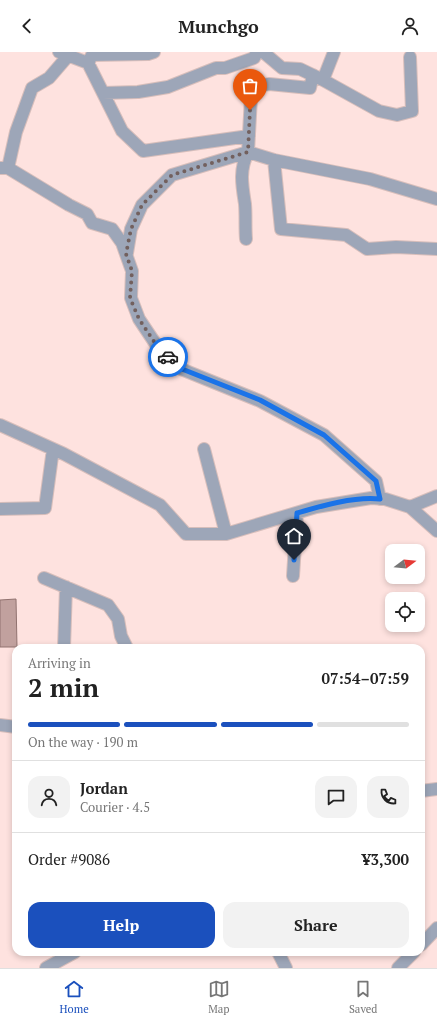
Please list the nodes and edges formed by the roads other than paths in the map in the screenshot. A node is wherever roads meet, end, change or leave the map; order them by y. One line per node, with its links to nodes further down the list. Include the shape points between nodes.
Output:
1 (154, 52): 7 (street, via 92,55)
2 (257, 52): 9 (street, via 254,58 225,68 216,68 168,87)
3 (264, 52): 8 (street, via 282,68 300,69)
4 (334, 52): 8 (street)
5 (63, 54): 7 (street); 13 (street, via 49,78 32,88)
6 (410, 57): 8 (street, via 412,111 397,115 379,111)
7 (88, 63): 9 (street)
8 (318, 77): 10 (street, via 310,88 269,84 259,86 251,97)
9 (103, 94): 10 (street, via 122,131 143,151)
10 (249, 136): 11 (street)
11 (248, 152): 12 (street); 15 (street, via 242,163); 17 (street, via 172,175 142,205 131,229)
12 (274, 160): 14 (street, via 370,179); 16 (street, via 280,229 346,235 367,249)
13 (4, 168): 17 (street, via 87,214 92,224 112,229)
14 (437, 200)
15 (246, 239)
16 (437, 249)
17 (126, 254): 22 (street, via 132,271 130,298 139,319 157,346 182,369 260,400 324,435 376,481)
18 (0, 426): 19 (street)
19 (53, 449): 24 (street, via 45,508); 27 (street, via 160,505 186,534)
20 (204, 449): 27 (street)
21 (437, 496): 23 (street)
22 (380, 499): 23 (street); 25 (street, via 371,498 316,507)
23 (410, 507): 26 (street)
24 (0, 509)
25 (297, 513): 27 (street); 28 (street)
26 (437, 531)
27 (226, 534)
28 (293, 576)
29 (44, 578): 30 (street)
30 (66, 587): 31 (street); 32 (street, via 108,605 118,619)
31 (64, 644)
32 (125, 644)
33 (0, 725): 34 (street)
34 (12, 726)
35 (437, 789): 36 (street)
36 (425, 790)
37 (437, 928): 38 (street)
38 (425, 941)
39 (68, 956): 42 (street)
40 (280, 956): 43 (street)
41 (410, 956): 44 (street)
42 (46, 968)
43 (286, 968)
44 (398, 968)

